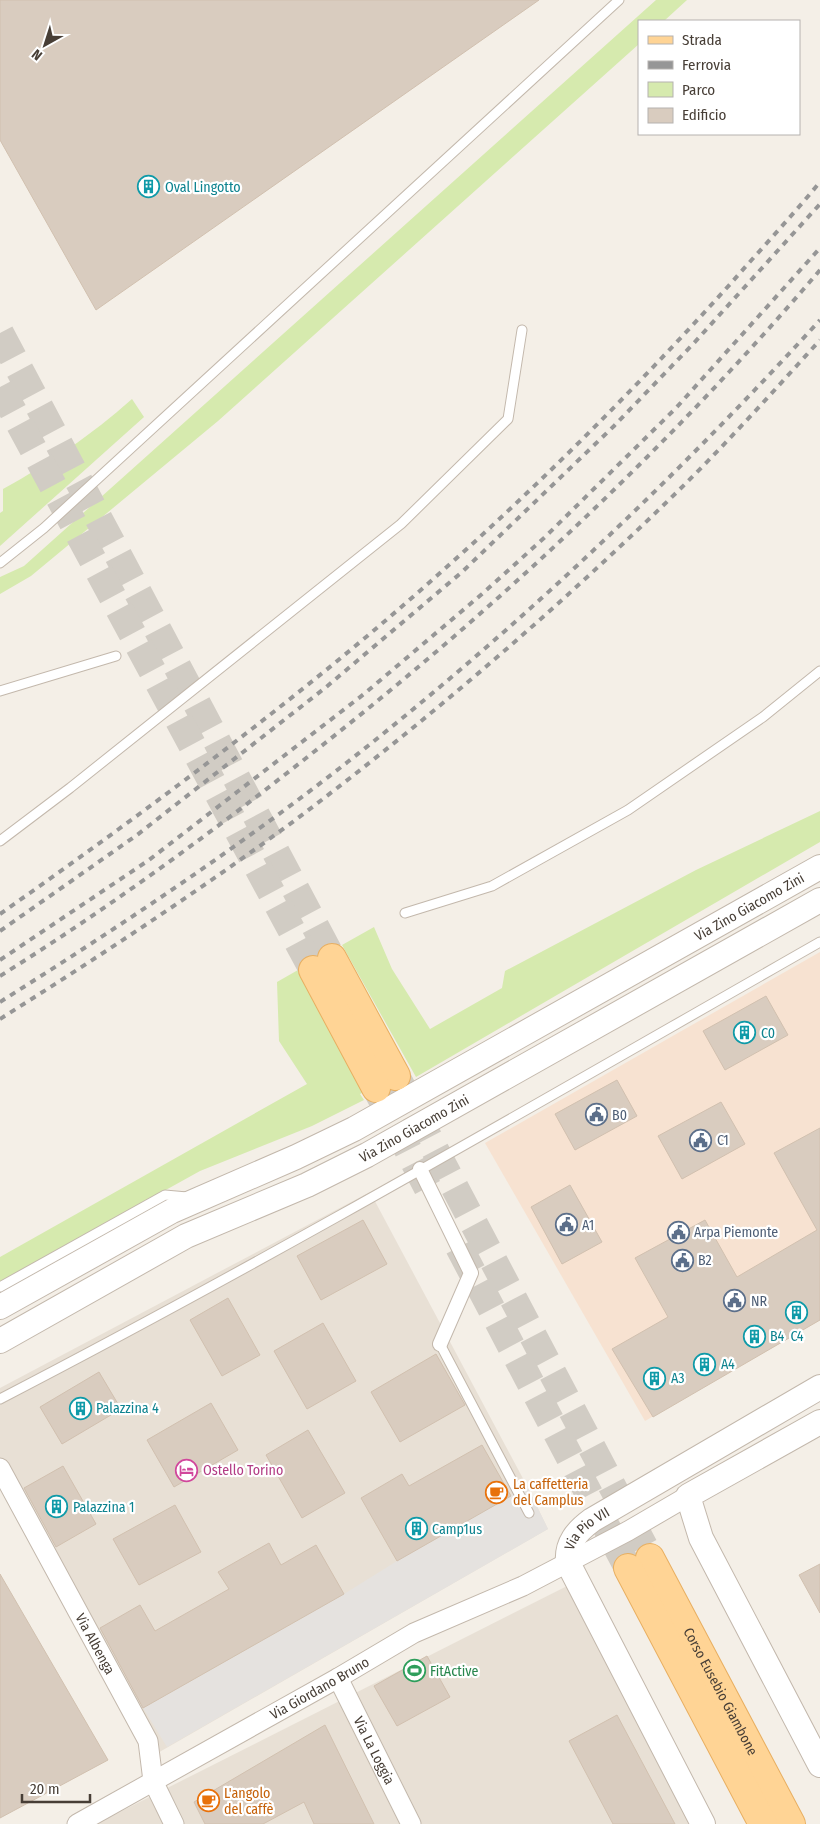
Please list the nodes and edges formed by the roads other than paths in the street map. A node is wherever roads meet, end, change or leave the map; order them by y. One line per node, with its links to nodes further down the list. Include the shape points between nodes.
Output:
1 (620, 0): 3 (lane, via 44,528)
2 (522, 330): 7 (lane, via 508,419 401,524)
3 (0, 563)
4 (116, 656): 6 (lane)
5 (820, 671): 10 (lane, via 763,716 628,810 492,886)
6 (0, 691)
7 (0, 841)
8 (820, 867): 15 (street, Via Zino Giacomo Zini, via 354,1129)
9 (820, 900): 18 (street, Via Zino Giacomo Zini, via 367,1155 307,1185 186,1236)
10 (405, 913)
11 (820, 942): 14 (lane)
12 (322, 964): 13 (main road)
13 (386, 1082)
14 (420, 1169): 19 (street, via 470,1274); 21 (lane, via 106,1344)
15 (200, 1199): 16 (lane, via 165,1194); 17 (street, Via Zino Giacomo Zini, via 172,1211)
16 (0, 1287)
17 (0, 1307)
18 (0, 1341)
19 (440, 1344): 25 (lane)
20 (820, 1387): 26 (street, Via Pio VII, via 592,1520 579,1530 569,1545)
21 (0, 1399)
22 (820, 1422): 24 (street, Via Pio VII)
23 (0, 1468): 29 (street, Via Albenga, via 148,1741)
24 (688, 1496): 26 (street, Via Pio VII); 28 (street, via 701,1538)
25 (529, 1513)
26 (568, 1563): 27 (street, Via Giordano Bruno, via 414,1633); 33 (street)
27 (338, 1678): 29 (street, Via Giordano Bruno); 32 (street, Via La Loggia)
28 (820, 1765)
29 (153, 1781): 30 (street, Via Giordano Bruno); 31 (street, Via Albenga)
30 (77, 1824)
31 (174, 1824)
32 (412, 1824)
33 (703, 1824)
34 (763, 1824): 35 (main road, Corso Eusebio Giambone, via 639,1563)
35 (791, 1824)

